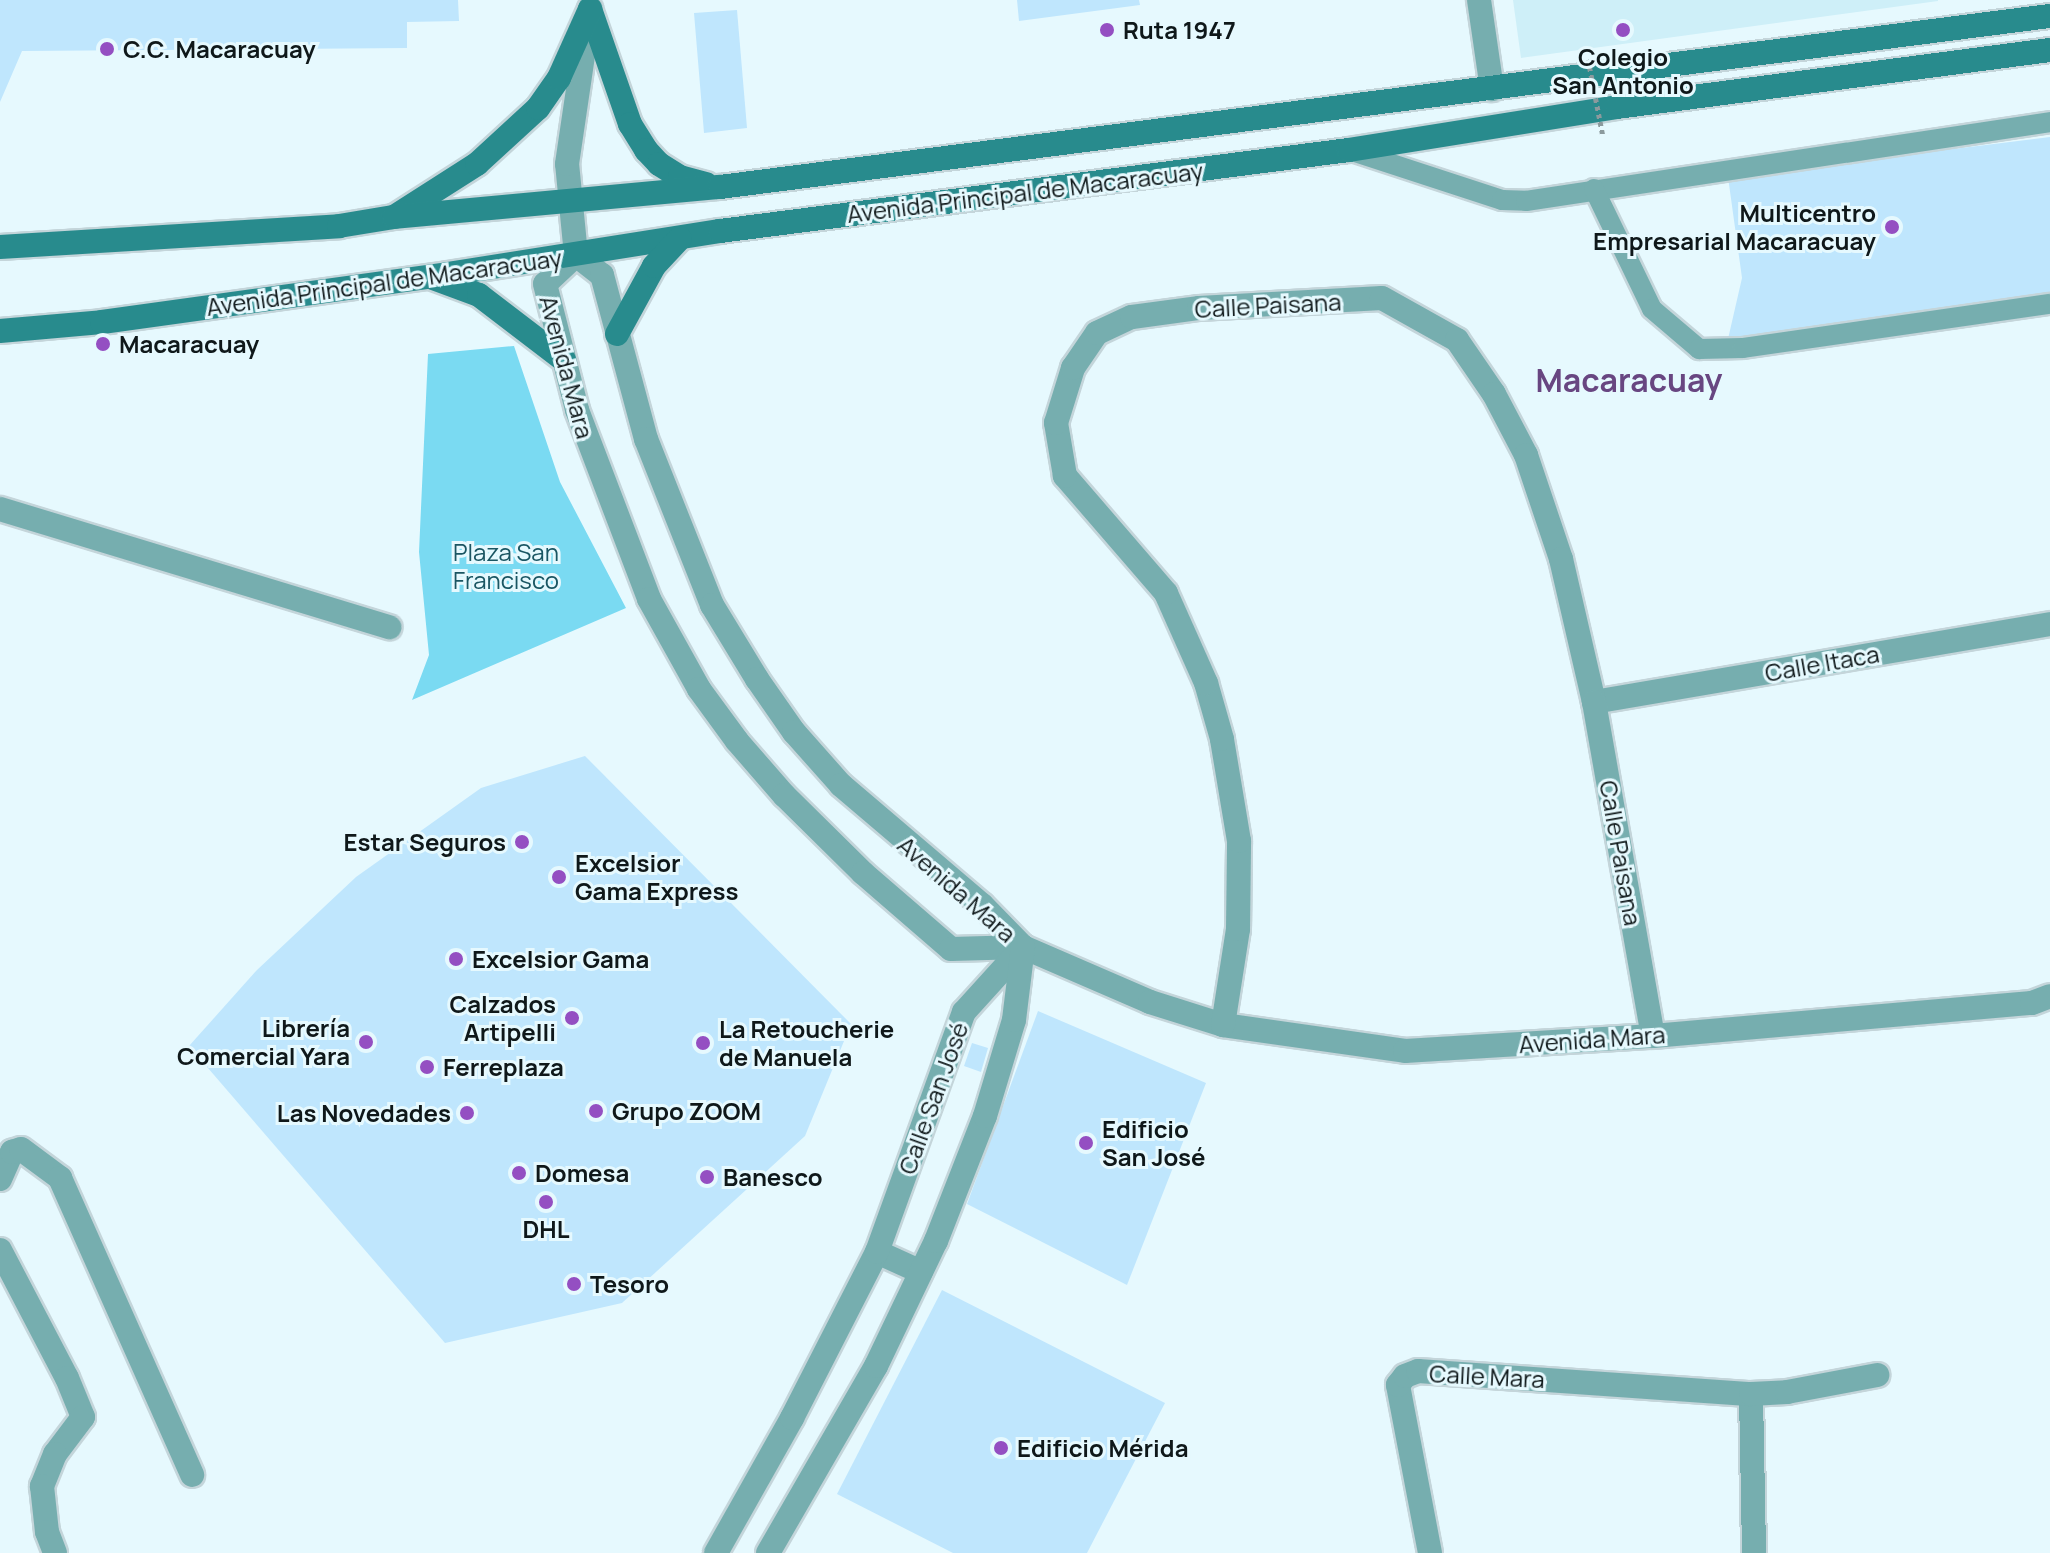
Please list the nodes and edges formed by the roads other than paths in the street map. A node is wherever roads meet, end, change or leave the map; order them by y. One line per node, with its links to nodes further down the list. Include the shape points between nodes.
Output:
1 (1479, 0): 5 (street)
2 (591, 5): 8 (street, via 630,124 646,150 680,177); 10 (street, via 567,164); 11 (street, via 559,78 538,108 477,164)
3 (2050, 16): 5 (street, Avenida Principal de Macaracuay)
4 (2050, 50): 7 (street, Avenida Principal de Macaracuay, via 1617,107)
5 (1492, 89): 8 (street, Avenida Principal de Macaracuay)
6 (2050, 122): 9 (lane)
7 (1349, 150): 9 (lane, via 1502,200); 12 (street, Avenida Principal de Macaracuay)
8 (720, 187): 10 (street, Avenida Principal de Macaracuay)
9 (1594, 189): 16 (lane, via 1652,309 1699,349 1743,348)
10 (569, 200): 11 (street, Avenida Principal de Macaracuay); 14 (street)
11 (394, 217): 13 (street, Avenida Principal de Macaracuay, via 324,227)
12 (680, 238): 14 (street, Avenida Principal de Macaracuay); 18 (street, via 654,266)
13 (0, 247)
14 (576, 255): 15 (street, Avenida Principal de Macaracuay); 18 (street, Avenida Mara, via 602,275); 19 (street, Avenida Mara, via 545,284)
15 (431, 277): 17 (street, Avenida Principal de Macaracuay); 19 (street, via 479,295)
16 (2050, 304)
17 (0, 331)
18 (617, 334): 24 (street, Avenida Mara, via 646,439 712,605 757,679 841,785 982,905)
19 (564, 360): 24 (street, Avenida Mara, via 589,448 649,599 699,689 737,741 830,842 951,949)
20 (0, 509): 22 (street)
21 (2050, 624): 23 (street, Calle Itaca)
22 (389, 627)
23 (1594, 702): 26 (street, Calle Paisana, via 1561,559 1526,455 1457,340 1382,298 1199,308 1132,317 1097,333 1073,368 1056,423 1065,476 1166,593 1206,683 1232,786 1239,841 1238,929); 27 (street, Calle Paisana)
24 (1023, 947): 26 (street, Avenida Mara, via 1150,1002); 30 (street, Calle San José, via 964,1012); 31 (street, via 1014,1020 985,1116)
25 (2044, 1003): 27 (street, Avenida Mara)
26 (1223, 1025): 27 (street, Avenida Mara, via 1405,1051)
27 (1653, 1036)
28 (0, 1179): 34 (street, via 12,1152 21,1149 60,1178)
29 (0, 1250): 35 (street, via 83,1417 55,1454 42,1486)
30 (877, 1252): 31 (street); 36 (street, Calle San José)
31 (921, 1272): 37 (street, via 876,1366)
32 (1877, 1375): 33 (street, Calle Mara)
33 (1751, 1394): 38 (street, Calle Mara, via 1418,1371 1405,1376 1398,1385); 39 (street)
34 (192, 1475)
35 (55, 1553)
36 (716, 1553)
37 (768, 1553)
38 (1430, 1553)
39 (1754, 1553)

